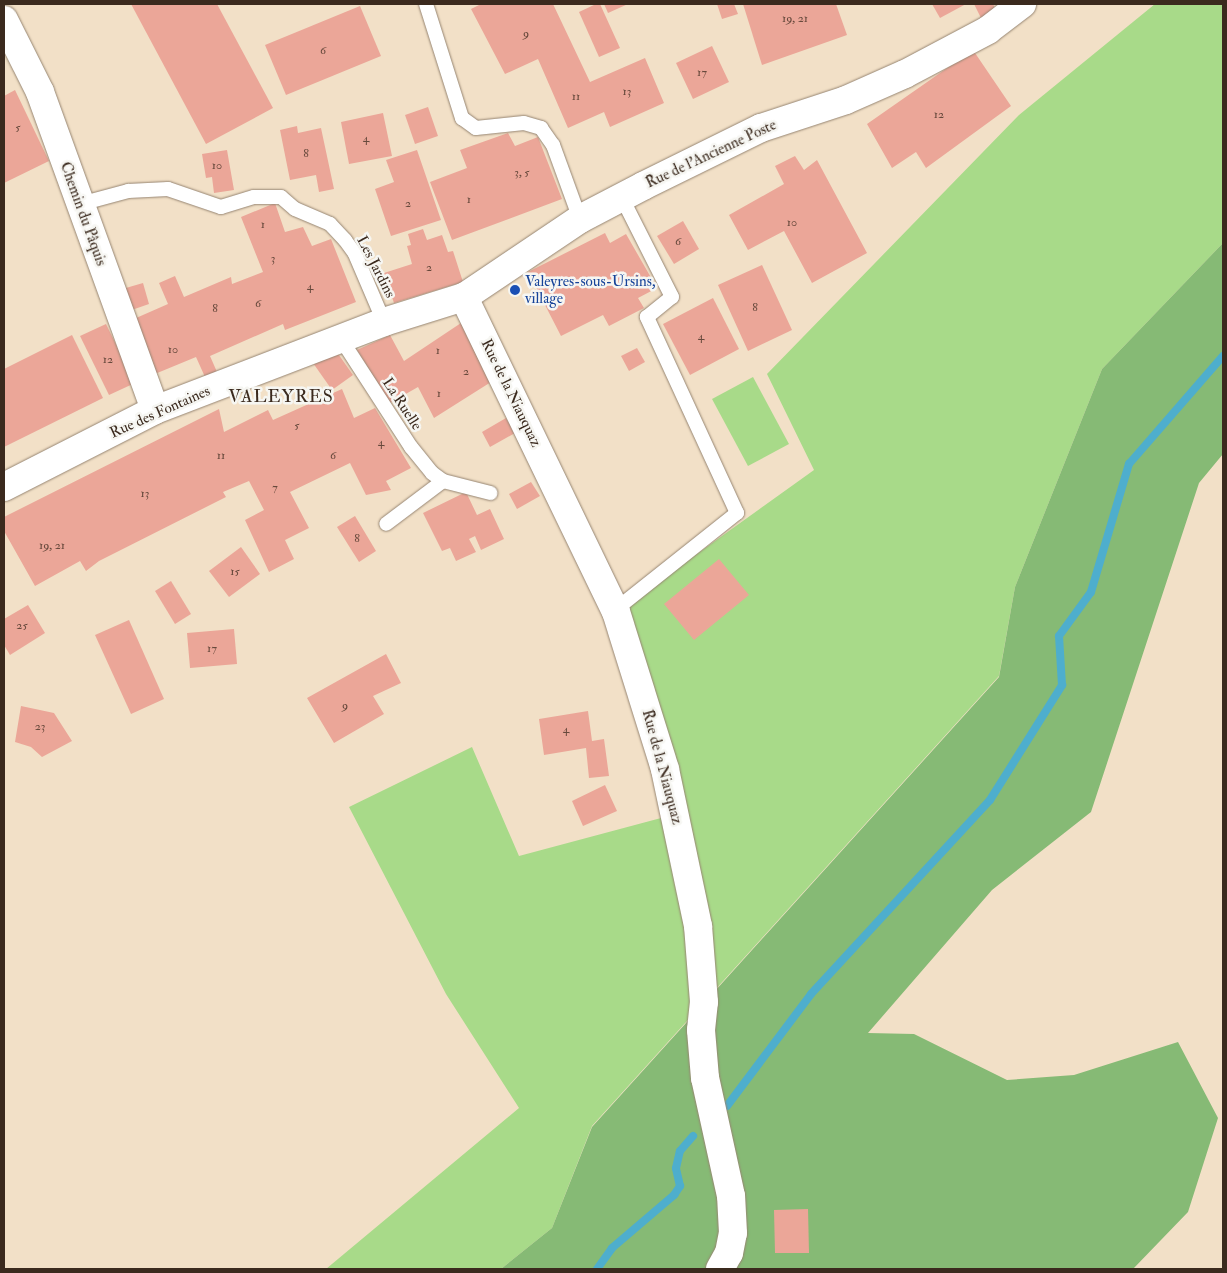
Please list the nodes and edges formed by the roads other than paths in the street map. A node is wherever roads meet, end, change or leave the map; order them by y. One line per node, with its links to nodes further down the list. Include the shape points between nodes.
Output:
1 (426, 4): 6 (lane, via 462,118 476,128 524,123 541,128 553,145)
2 (1022, 4): 4 (street, Rue de l'Ancienne Poste, via 988,30 905,74 846,100 761,128)
3 (4, 20): 5 (street, Chemin du Pâquis, via 40,92)
4 (622, 198): 6 (street, Rue de l'Ancienne Poste); 15 (lane, via 672,297 647,317 737,513)
5 (80, 204): 8 (lane, Les Jardins, via 128,191 168,189 221,207 254,197 281,197 295,209 330,224 345,240); 10 (street, Chemin du Pâquis)
6 (580, 219): 7 (street, Rue de l'Ancienne Poste)
7 (464, 297): 8 (street, Rue des Fontaines); 15 (street, Rue de la Niauquaz)
8 (384, 322): 9 (street, Rue des Fontaines)
9 (341, 339): 10 (street, Rue des Fontaines); 11 (lane, La Ruelle, via 411,446 432,473)
10 (155, 410): 12 (street, Rue des Fontaines)
11 (443, 480): 13 (lane, La Ruelle); 14 (lane)
12 (4, 488)
13 (490, 493)
14 (386, 524)
15 (615, 610): 16 (street, Rue de la Niauquaz, via 666,769 698,926 705,1078 731,1196 733,1233 729,1253)
16 (720, 1269)

